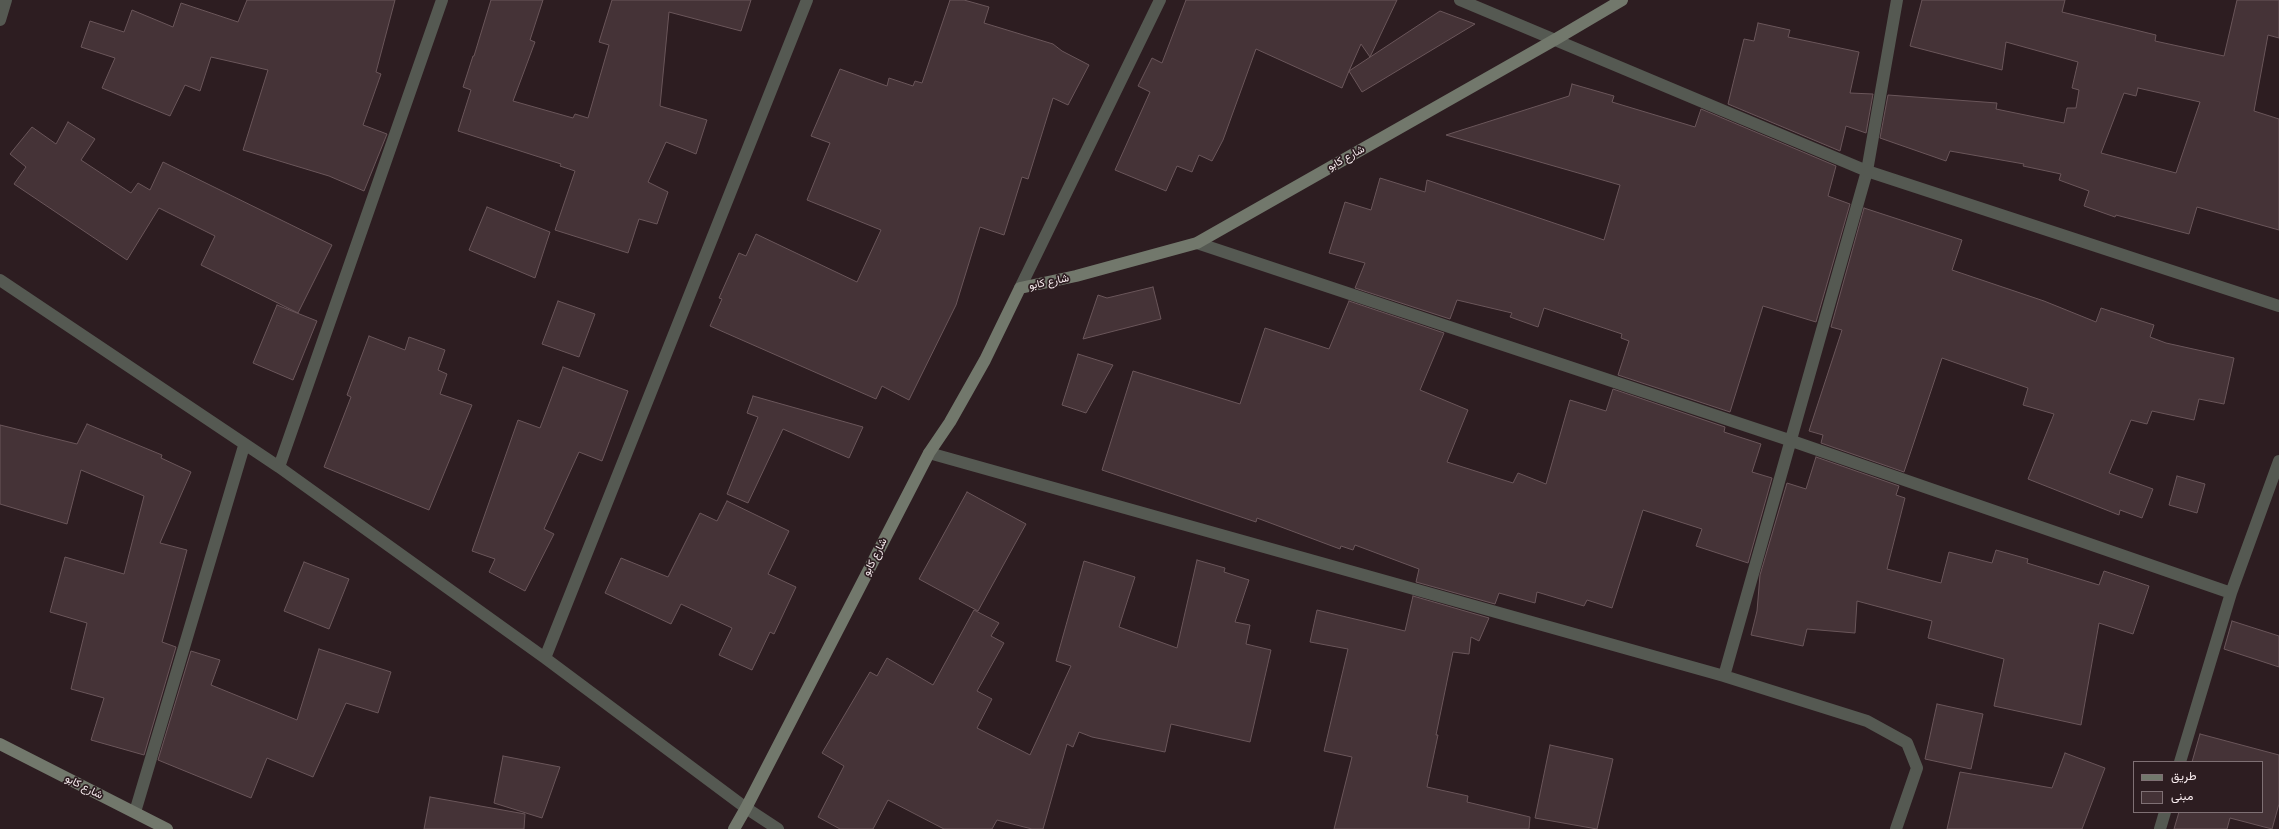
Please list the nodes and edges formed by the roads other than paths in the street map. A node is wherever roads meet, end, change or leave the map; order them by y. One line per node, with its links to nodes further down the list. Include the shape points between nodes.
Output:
1 (6, 0): 8 (street)
2 (442, 0): 19 (street)
3 (807, 0): 21 (street)
4 (1160, 0): 13 (street)
5 (1460, 0): 9 (street)
6 (1622, 0): 9 (street, شارع كابو)
7 (1898, 0): 10 (street)
8 (0, 20)
9 (1556, 40): 10 (street); 11 (street, شارع كابو)
10 (1867, 171): 14 (street); 15 (street)
11 (1197, 242): 13 (street, شارع كابو, via 1076,276); 15 (street)
12 (0, 280): 16 (street)
13 (1020, 288): 17 (street, شارع كابو, via 985,360)
14 (2279, 306)
15 (1792, 441): 20 (street); 22 (street)
16 (244, 446): 19 (street); 26 (street)
17 (929, 453): 22 (street); 25 (street, شارع كابو)
18 (2279, 460): 20 (street)
19 (279, 467): 21 (street)
20 (2231, 593): 24 (street)
21 (545, 658): 25 (street)
22 (1724, 676): 31 (street, via 1867,721 1907,743 1917,768)
23 (0, 744): 26 (street, شارع كابو)
24 (2180, 761)
25 (746, 808): 29 (street, شارع كابو); 30 (street)
26 (135, 812): 28 (street, شارع كابو)
27 (2165, 813): 32 (street)
28 (167, 829)
29 (734, 829)
30 (778, 829)
31 (1896, 829)
32 (2160, 829)

